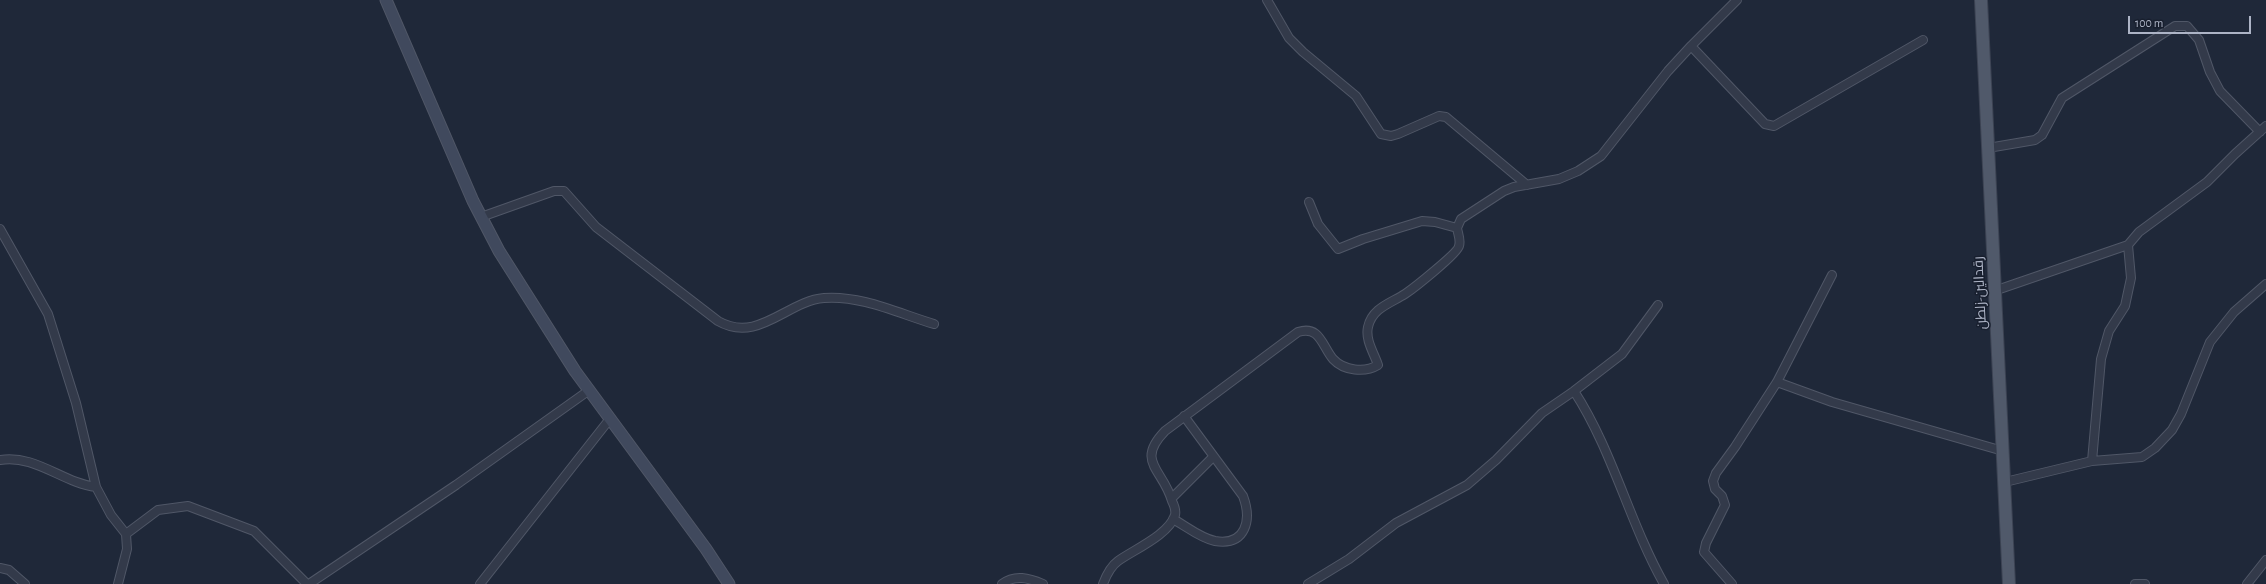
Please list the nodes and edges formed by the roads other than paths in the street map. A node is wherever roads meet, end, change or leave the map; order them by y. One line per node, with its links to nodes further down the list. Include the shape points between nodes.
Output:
1 (386, 0): 11 (street)
2 (1267, 0): 9 (street, via 1290,38 1303,52 1352,92 1381,134 1391,136 1439,116 1446,117)
3 (1737, 0): 6 (street)
4 (1981, 0): 8 (main road, رقدالين-زلطن)
5 (1923, 40): 6 (street, via 1774,126 1765,124)
6 (1691, 46): 9 (street, via 1601,156 1570,175 1550,182)
7 (2263, 129): 8 (street, via 2220,91 2210,72 2199,40 2187,26 2175,26 2062,98 2042,135 2035,140); 14 (street, via 2208,182 2139,232)
8 (1988, 148): 17 (main road, رقدالين-زلطن)
9 (1527, 185): 12 (street, via 1514,187 1496,196 1461,219)
10 (1308, 202): 12 (street, via 1318,224 1338,249 1422,221)
11 (482, 217): 19 (street, via 554,191 564,191 596,227 718,321 734,327 752,328 823,298 854,300); 21 (street, via 499,251)
12 (1456, 228): 23 (street, via 1460,240 1457,253 1405,294 1379,309 1372,317 1367,329 1368,341 1378,365 1357,371 1341,366 1333,359 1320,338 1306,329 1290,337)
13 (0, 229): 30 (street, via 48,314 76,403)
14 (2128, 245): 17 (street); 28 (street, via 2131,278 2125,306 2109,331 2101,359)
15 (1832, 275): 20 (street)
16 (2266, 284): 28 (street, via 2234,312 2210,342 2181,414 2172,430 2155,448 2142,457)
17 (1994, 291): 25 (main road, رقدالين-زلطن)
18 (1658, 305): 22 (street, via 1622,354)
19 (934, 324)
20 (1777, 382): 25 (street, via 1832,402); 46 (street, via 1716,473 1714,481 1715,489 1726,505 1706,543 1704,552)
21 (588, 391): 24 (street); 38 (street, via 456,486)
22 (1574, 391): 44 (street, via 1542,413 1496,460 1467,485 1396,523 1349,559); 45 (street, via 1601,441 1635,526)
23 (1184, 416): 26 (street); 31 (street, via 1165,431 1152,447 1154,465)
24 (609, 420): 39 (street); 40 (street, via 706,549)
25 (2003, 451): 29 (main road, رقدالين-زلطن)
26 (1213, 457): 31 (street); 32 (street, via 1243,496 1248,517 1243,532 1232,540 1214,541)
27 (0, 460): 30 (street, via 33,463 82,486)
28 (2092, 461): 29 (street)
29 (2005, 482): 47 (main road, رقدالين-زلطن)
30 (96, 488): 33 (street)
31 (1172, 498): 32 (street, via 1175,514)
32 (1173, 519): 43 (street, via 1158,536 1117,562)
33 (126, 534): 37 (street, via 127,549); 38 (street, via 158,510 188,506 254,531)
34 (2266, 560): 50 (street)
35 (0, 568): 36 (street, via 9,570)
36 (25, 584)
37 (118, 584)
38 (308, 584)
39 (480, 584)
40 (729, 584)
41 (1002, 584): 42 (street, via 1009,578)
42 (1043, 584)
43 (1103, 584)
44 (1308, 584)
45 (1664, 584)
46 (1732, 584)
47 (2009, 584)
48 (2136, 584): 49 (street)
49 (2145, 584)
50 (2247, 584)

